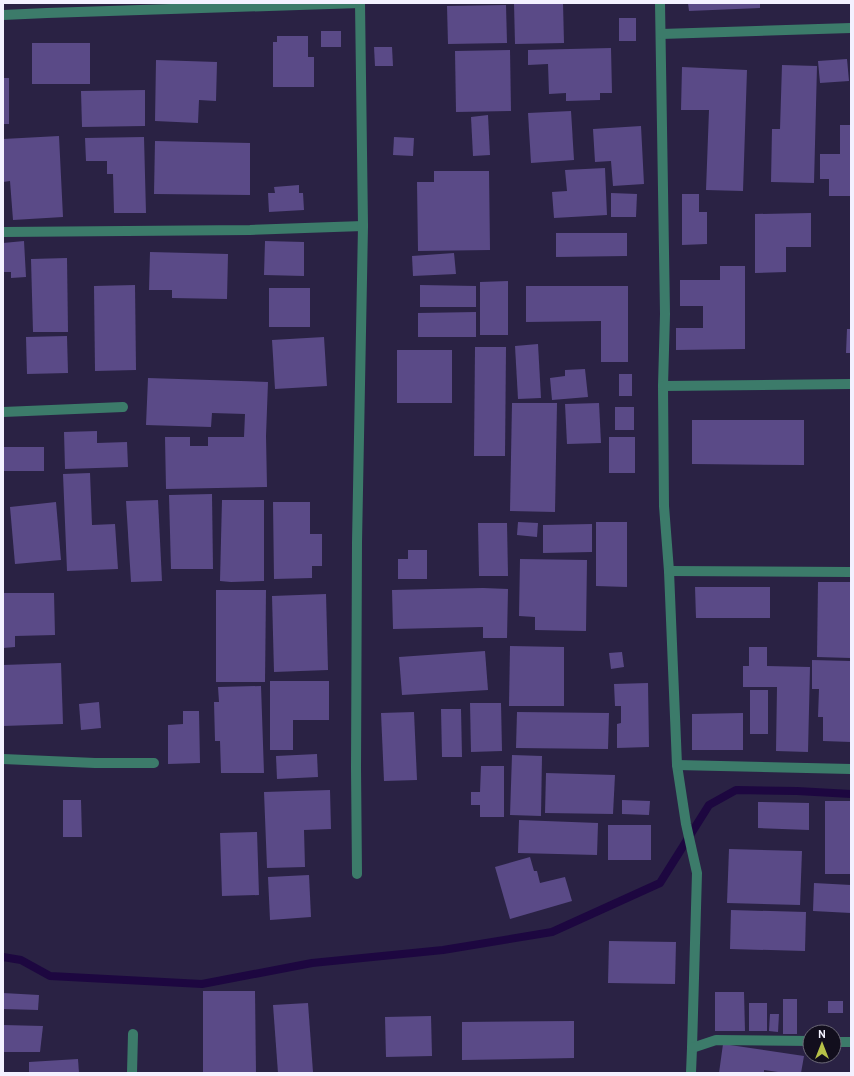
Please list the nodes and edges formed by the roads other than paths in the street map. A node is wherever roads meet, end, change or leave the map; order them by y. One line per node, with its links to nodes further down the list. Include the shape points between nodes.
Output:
1 (360, 3): 3 (street); 6 (street)
2 (660, 3): 5 (street)
3 (3, 15)
4 (851, 28): 5 (street)
5 (661, 34): 9 (street, via 665,314)
6 (363, 226): 7 (street, via 250,230); 18 (street, via 357,543)
7 (3, 232)
8 (851, 384): 9 (street)
9 (663, 386): 12 (street, via 664,506)
10 (123, 406): 11 (street)
11 (3, 412)
12 (668, 571): 13 (street); 16 (street)
13 (851, 572)
14 (3, 759): 15 (street, via 95,764)
15 (154, 763)
16 (677, 765): 17 (street); 21 (street, via 697,874)
17 (851, 769)
18 (357, 874)
19 (133, 1034): 22 (street)
20 (802, 1041): 21 (street, via 716,1040)
21 (692, 1048): 23 (street)
22 (132, 1073)
23 (691, 1073)

